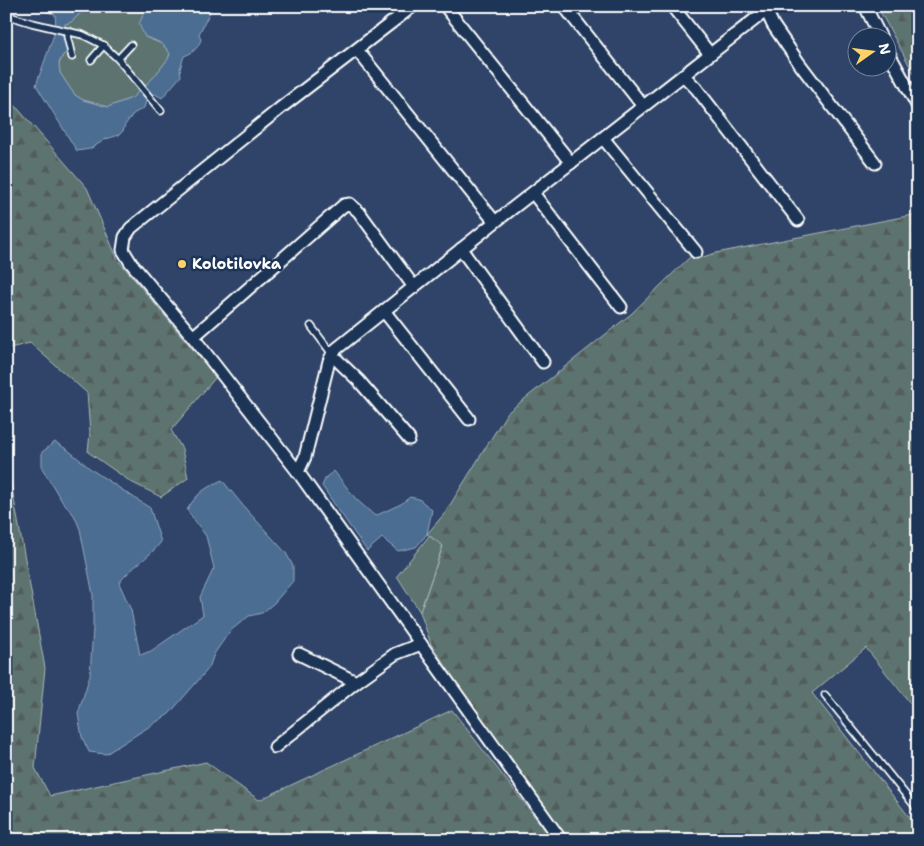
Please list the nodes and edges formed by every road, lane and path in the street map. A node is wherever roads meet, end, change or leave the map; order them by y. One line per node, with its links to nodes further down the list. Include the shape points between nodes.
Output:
1 (414, 6): 12 (street)
2 (445, 6): 24 (street)
3 (564, 6): 19 (street)
4 (672, 6): 13 (street)
5 (865, 6): 8 (street)
6 (767, 8): 13 (street); 23 (street, via 773,25 794,55)
7 (6, 15): 9 (lane)
8 (876, 28)
9 (67, 31): 10 (lane); 14 (lane)
10 (104, 45): 15 (lane); 16 (lane)
11 (131, 45): 15 (lane)
12 (357, 50): 27 (street); 34 (street, via 162,203 131,228 125,237 123,250 131,263)
13 (710, 54): 18 (street)
14 (72, 57)
15 (118, 59): 21 (lane)
16 (91, 60)
17 (896, 66): 20 (street)
18 (683, 75): 19 (street); 26 (street)
19 (643, 106): 22 (street)
20 (918, 106)
21 (161, 111)
22 (603, 138): 24 (street); 29 (street)
23 (875, 162)
24 (572, 163): 25 (street)
25 (533, 193): 27 (street); 31 (street)
26 (798, 220)
27 (495, 222): 28 (street)
28 (461, 249): 30 (street); 36 (street)
29 (696, 252)
30 (414, 287): 32 (street); 34 (street, via 359,212 350,204 344,205)
31 (621, 307)
32 (384, 311): 35 (street, via 348,338); 37 (street)
33 (311, 326): 35 (lane)
34 (193, 337): 39 (street)
35 (332, 355): 38 (street); 39 (street, via 305,457)
36 (543, 362)
37 (469, 419)
38 (409, 439)
39 (298, 472): 40 (street)
40 (421, 644): 42 (street, via 395,654); 46 (street)
41 (299, 654): 42 (street)
42 (356, 682): 44 (street)
43 (825, 695): 45 (lane)
44 (275, 747)
45 (918, 810)
46 (561, 840)

